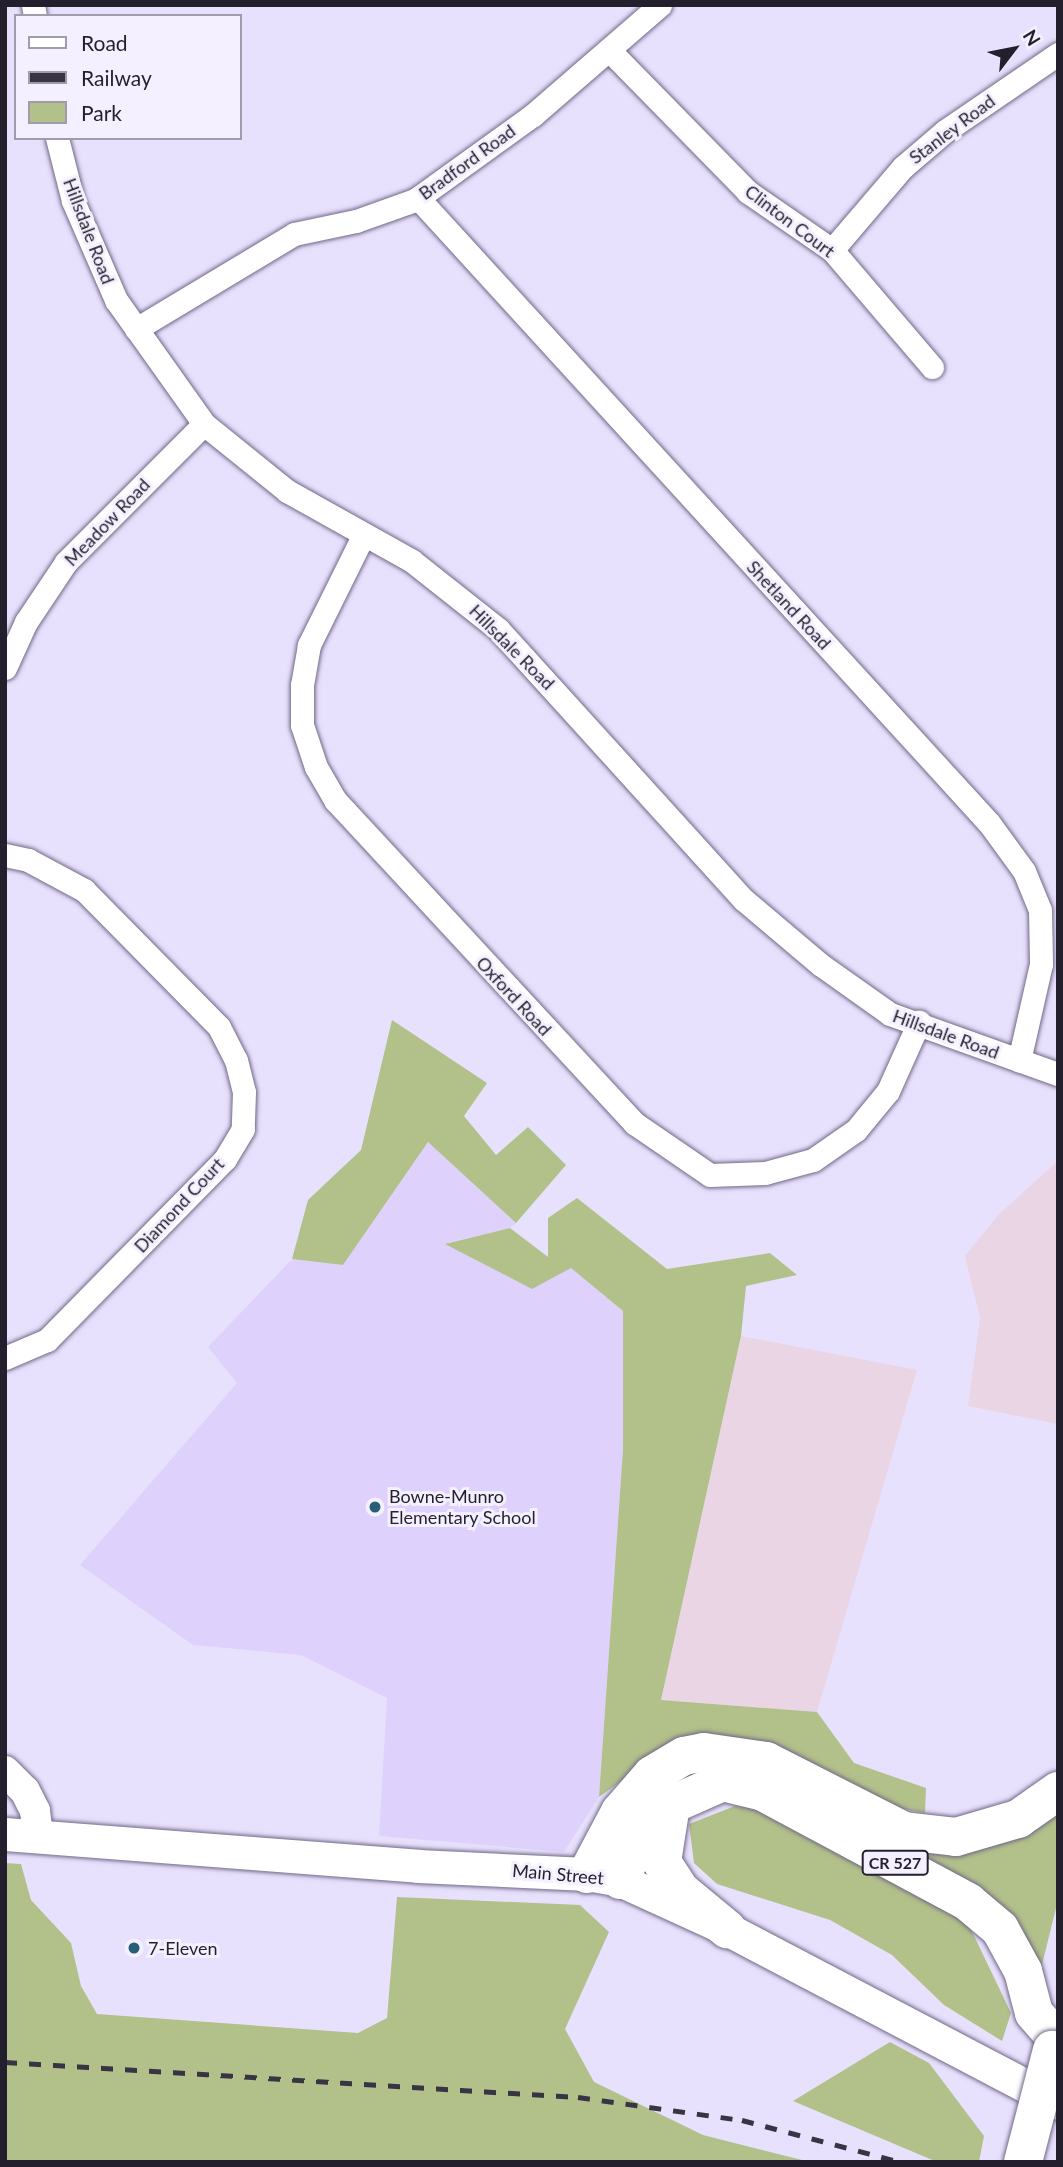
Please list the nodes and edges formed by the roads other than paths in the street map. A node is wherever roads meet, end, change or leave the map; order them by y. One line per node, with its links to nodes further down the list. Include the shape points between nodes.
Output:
1 (660, 5): 2 (street, Bradford Road)
2 (611, 52): 5 (street, Bradford Road); 6 (street, Clinton Court, via 748,192)
3 (1058, 54): 6 (street, Stanley Road, via 945,131 903,167)
4 (58, 140): 7 (street, Hillsdale Road, via 95,257)
5 (418, 198): 7 (street, Bradford Road, via 356,221 294,234); 14 (street, Shetland Road, via 989,823 1024,872 1040,910 1041,964)
6 (832, 250): 8 (street, Clinton Court)
7 (136, 329): 9 (street, Hillsdale Road)
8 (932, 367)
9 (204, 424): 10 (street, Hillsdale Road, via 287,491); 11 (street, Meadow Road, via 66,562 26,622)
10 (363, 536): 13 (street, Hillsdale Road, via 412,561 498,629 779,934 890,1014); 13 (street, Oxford Road, via 309,645 302,725 316,767 336,801 634,1123 710,1175 765,1173 813,1160 856,1130 888,1091)
11 (5, 668)
12 (5, 855): 16 (street, Diamond Court, via 28,860 84,890 219,1027 236,1060 244,1092 243,1129 225,1158 47,1340)
13 (919, 1022): 14 (street, Hillsdale Road)
14 (1019, 1061): 15 (street, Hillsdale Road)
15 (1058, 1074)
16 (5, 1359)
17 (5, 1771): 21 (street, via 25,1791 35,1811)
18 (1058, 1791): 22 (highway, via 1018,1819 956,1837 904,1831 766,1761 704,1752 684,1756 652,1775 621,1812)
19 (671, 1805): 22 (highway); 23 (highway, via 662,1862 681,1891); 24 (highway, CR 527, via 723,1782 763,1792 968,1902 1000,1928 1023,1971 1034,2012)
20 (5, 1834): 21 (main road, Main Street)
21 (38, 1836): 22 (main road, Main Street)
22 (604, 1877): 23 (main road, Main Street)
23 (727, 1929): 25 (main road, Main Street)
24 (1055, 2038): 26 (highway, bridge)
25 (1058, 2103)
26 (1023, 2162)

